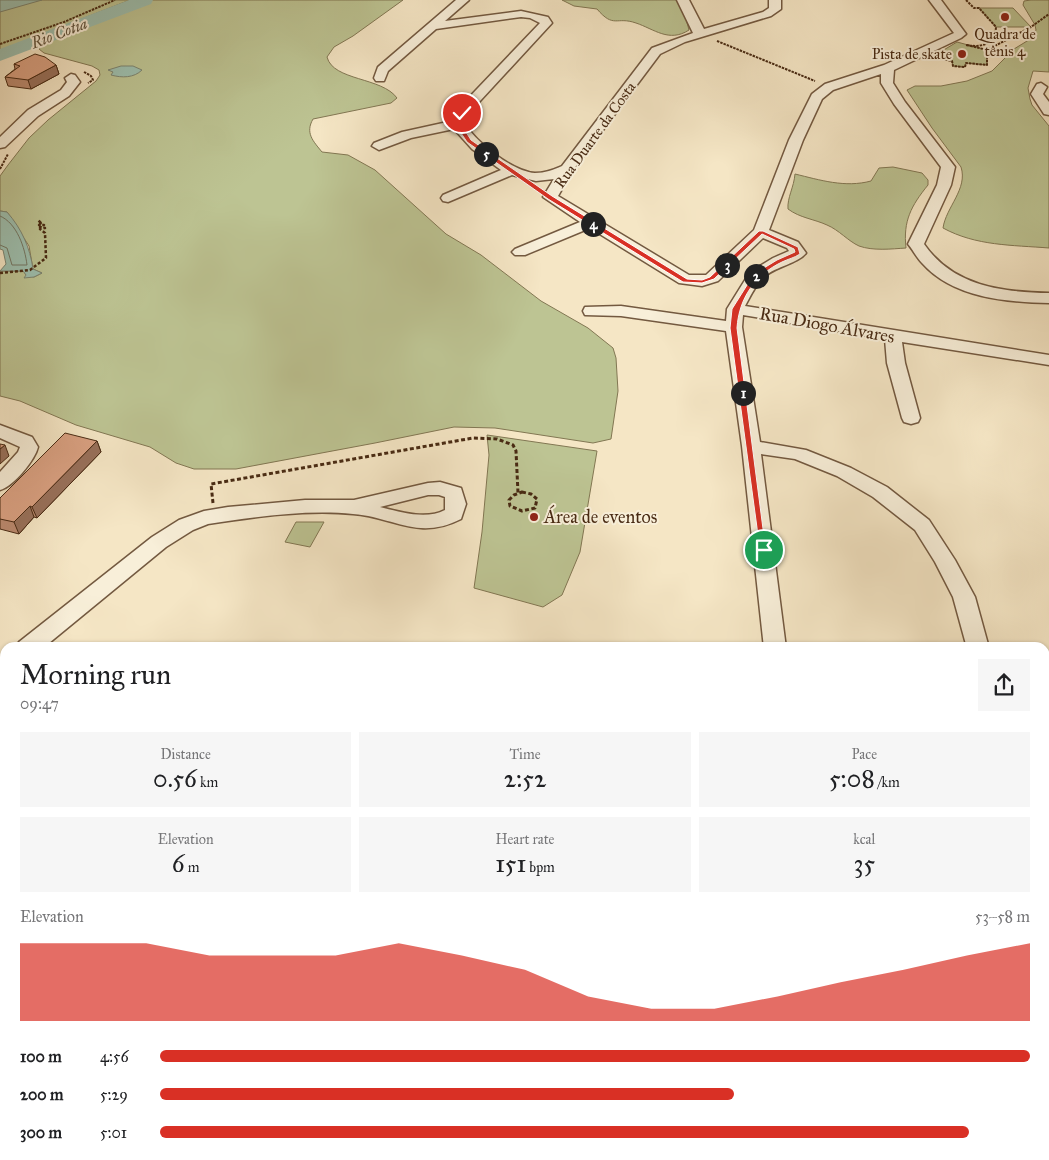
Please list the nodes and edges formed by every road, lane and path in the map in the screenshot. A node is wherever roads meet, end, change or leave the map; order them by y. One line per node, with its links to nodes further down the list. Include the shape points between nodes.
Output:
1 (115, 0): 10 (path)
2 (463, 0): 8 (street)
3 (684, 0): 9 (street)
4 (774, 0): 9 (street, Rua Duarte da Costa, via 775,9 767,14)
5 (935, 0): 13 (street, Rua Duarte da Costa, via 960,34)
6 (966, 0): 11 (path, via 974,8 979,8 996,27 990,44 974,47 965,44)
7 (1049, 14): 11 (path)
8 (435, 26): 15 (street, via 382,70); 19 (street, via 521,14 539,16 546,23 462,113)
9 (700, 34): 17 (path); 22 (street, Rua Duarte da Costa, via 656,51)
10 (0, 44)
11 (987, 50): 12 (path, via 987,66 966,63 965,68 953,66 952,61 932,57)
12 (940, 52)
13 (887, 75): 17 (street, Rua Duarte da Costa, via 864,76); 31 (street, via 914,124 948,167 949,174 919,231 916,244 922,256 947,276 971,287 996,294)
14 (71, 78): 20 (street, via 74,82 65,93 33,113)
15 (380, 78)
16 (1041, 86): 18 (street, via 1037,94)
17 (829, 88): 28 (street, Rua Duarte da Costa, via 817,97 796,140)
18 (1049, 111)
19 (458, 124): 21 (street, via 407,134); 23 (street, via 469,141)
20 (0, 144)
21 (379, 146)
22 (567, 169): 23 (street, via 548,177); 25 (street, Rua Duarte da Costa)
23 (513, 172): 24 (street); 25 (street)
24 (448, 198)
25 (550, 198): 27 (street, Rua Duarte da Costa)
26 (38, 220): 30 (path, via 42,224 39,225 44,225 40,227 45,228 40,230 45,233 46,258 34,269)
27 (590, 223): 28 (street, Rua Duarte da Costa, via 676,276 694,282 712,278); 29 (street)
28 (761, 232): 32 (street, via 793,245 798,253 756,275)
29 (520, 252)
30 (0, 273)
31 (1049, 298)
32 (735, 309): 34 (street, Rua Diogo Álvares); 35 (street, Rua Diogo Álvares)
33 (591, 311): 34 (street, via 621,311)
34 (734, 328): 39 (street, Rua Diogo Álvares)
35 (893, 336): 36 (street, Rua Diogo Álvares); 37 (street, via 896,363)
36 (1049, 360)
37 (912, 418)
38 (0, 431): 40 (street, via 25,441 29,447 27,454)
39 (751, 446): 45 (street, Rua Diogo Álvares); 46 (street, via 799,454 844,472 880,492 922,525 964,597)
40 (0, 484)
41 (518, 493): 41 (path, via 509,500 513,509 527,511 537,505 535,496); 43 (path, via 516,451 512,445 497,439 473,438 211,484)
42 (354, 506): 43 (street)
43 (214, 516): 44 (street, via 186,524 159,542)
44 (34, 642)
45 (774, 642)
46 (976, 642)

